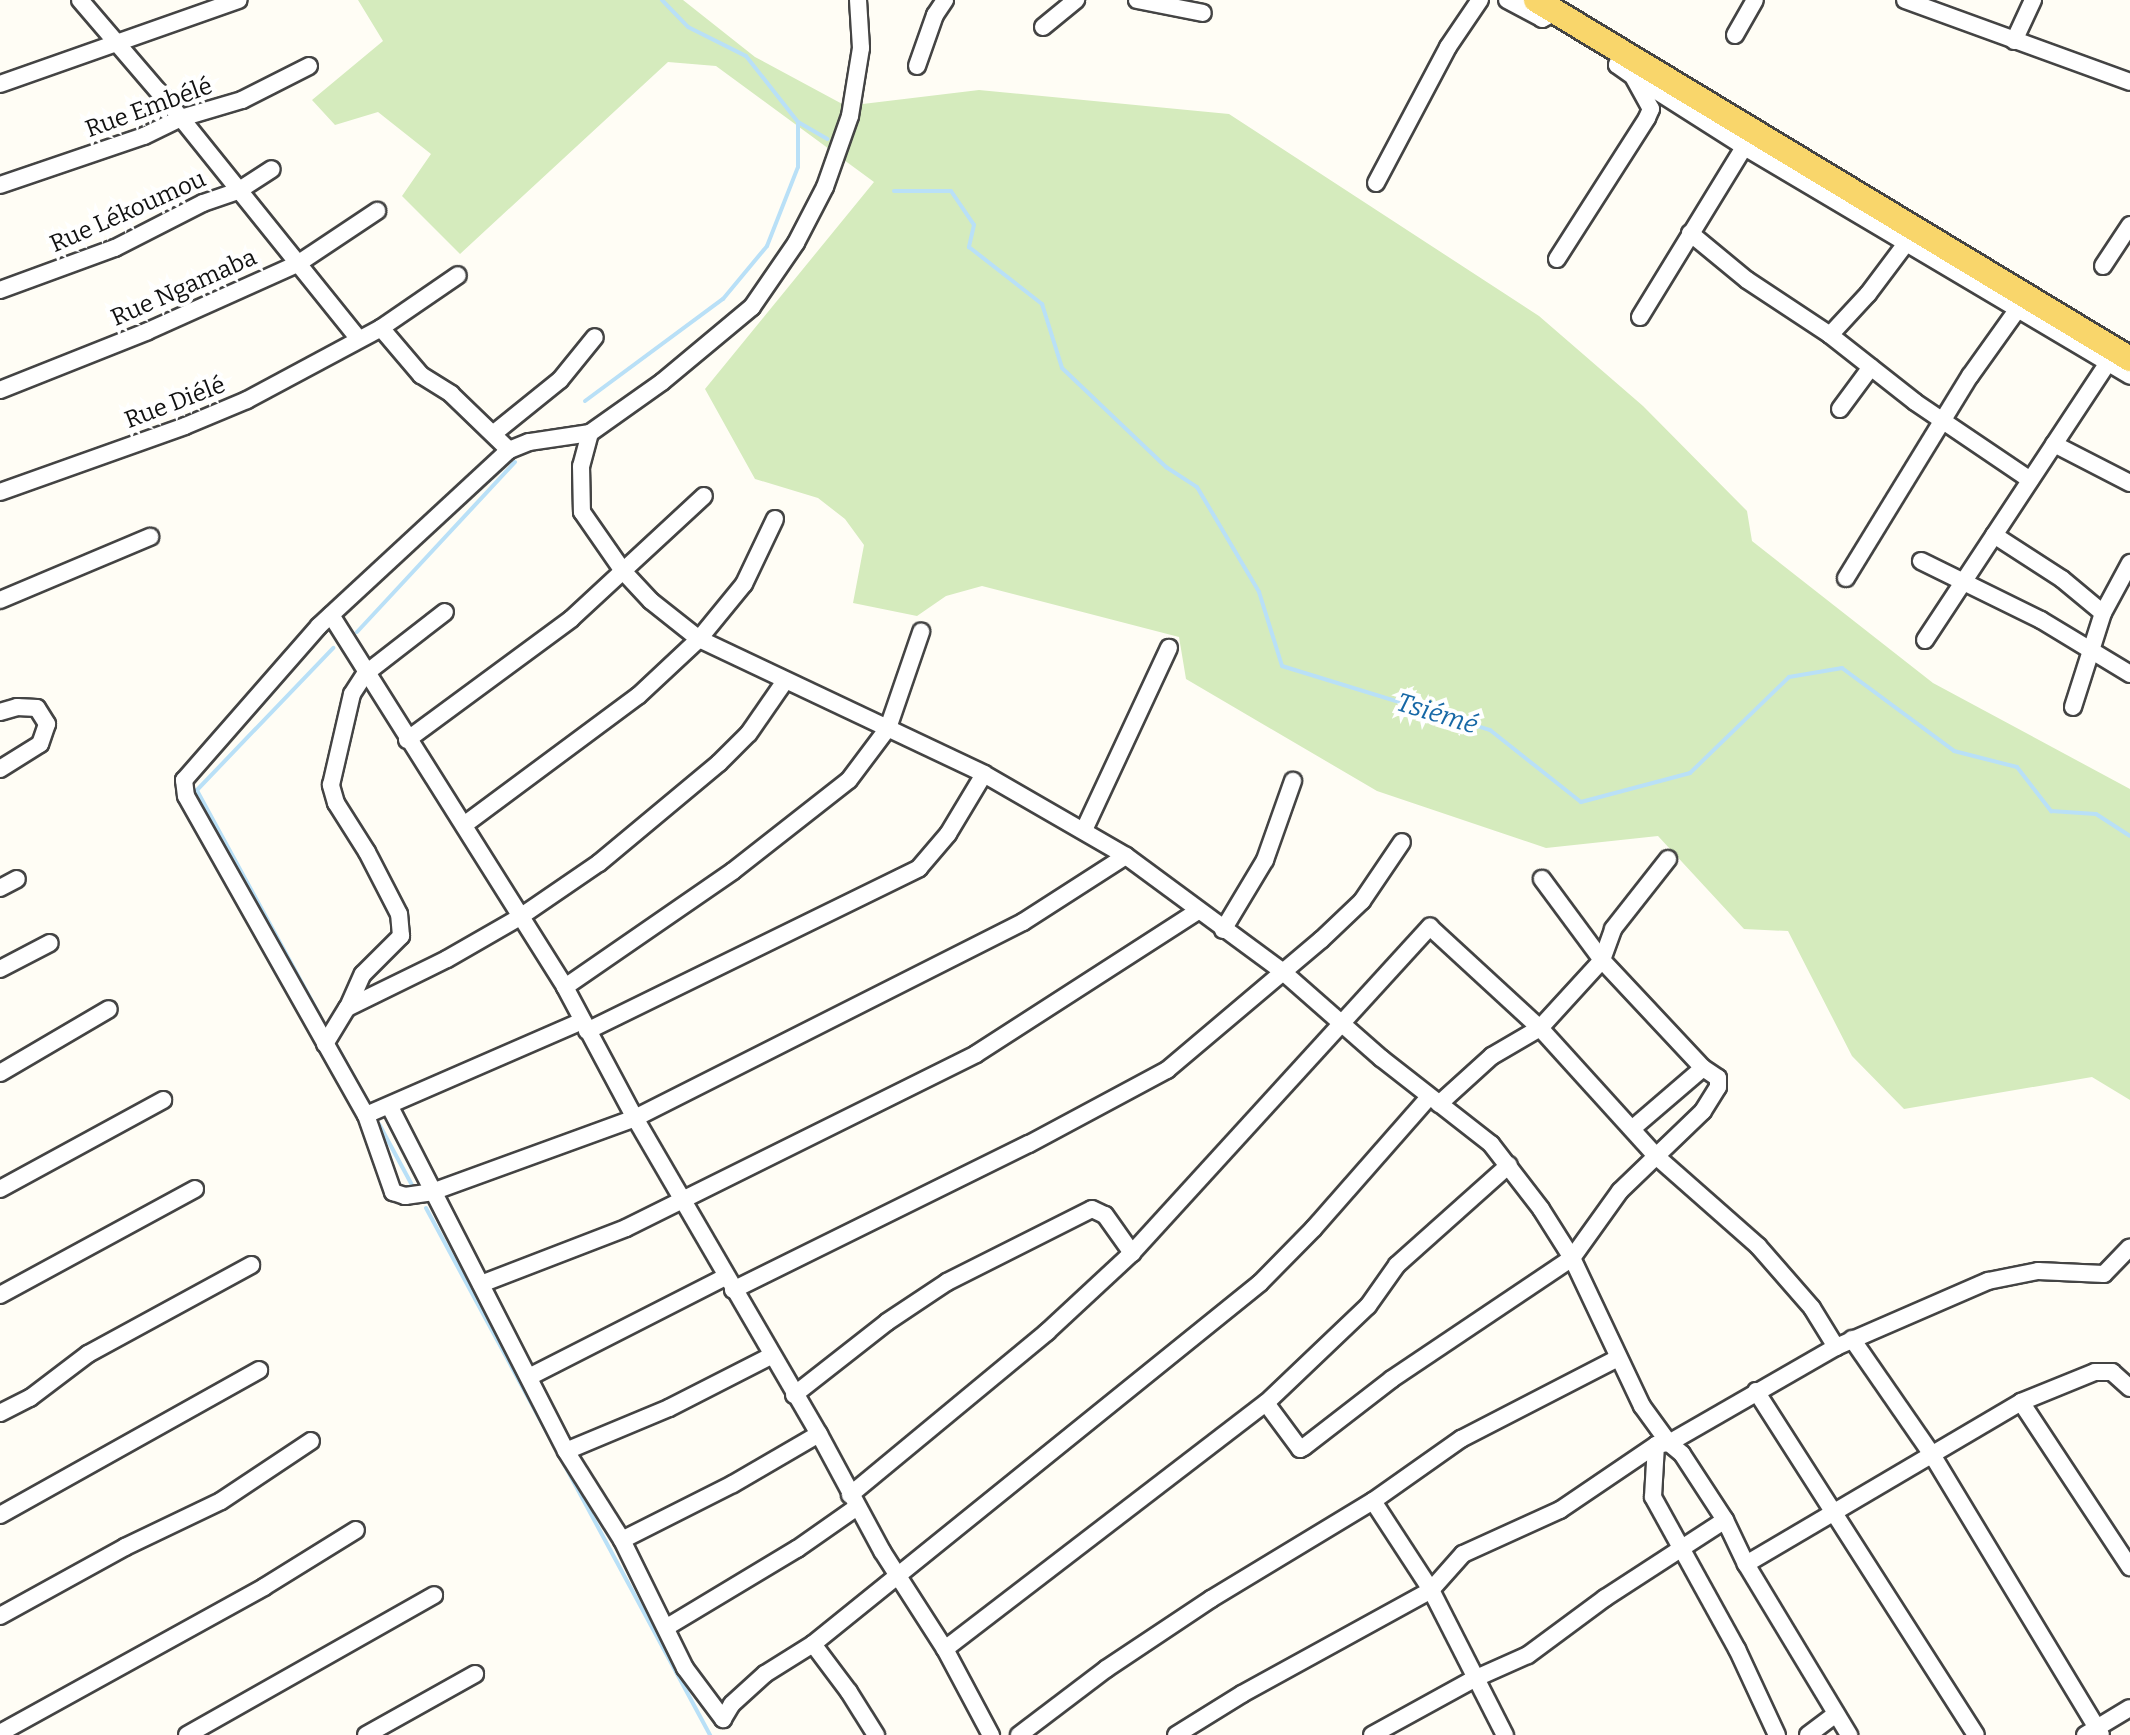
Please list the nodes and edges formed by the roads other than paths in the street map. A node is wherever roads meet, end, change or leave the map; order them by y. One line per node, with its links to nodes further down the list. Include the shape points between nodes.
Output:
1 (80, 0): 17 (street)
2 (239, 0): 17 (street)
3 (858, 0): 51 (street, via 861,48 850,116 825,187 796,243 752,307)
4 (945, 0): 20 (street)
5 (1076, 0): 14 (street)
6 (1137, 0): 13 (street)
7 (1480, 0): 27 (street, via 1441,59)
8 (1507, 0): 12 (street, via 1542,19)
9 (1755, 0): 15 (street)
10 (1905, 0): 16 (street)
11 (2033, 0): 16 (street)
12 (1546, 6): 18 (main road)
13 (1203, 13)
14 (1043, 27)
15 (1735, 35)
16 (2014, 41): 22 (street)
17 (119, 43): 23 (street); 24 (street)
18 (1623, 50): 21 (street, via 1617,65); 25 (main road)
19 (309, 66): 24 (street, Rue Embélé, via 242,100)
20 (917, 66)
21 (1633, 76): 25 (street); 34 (street, via 1651,109)
22 (2130, 82)
23 (0, 84)
24 (181, 118): 28 (street, Rue Embélé, via 144,136); 29 (street)
25 (1749, 138): 32 (street); 33 (main road)
26 (272, 169): 29 (street, Rue Lékoumou)
27 (1376, 183)
28 (0, 185)
29 (238, 191): 35 (street); 38 (street, Rue Lékoumou, via 115,248)
30 (377, 211): 35 (street, Rue Ngamaba)
31 (2130, 225): 36 (street)
32 (1690, 233): 40 (street); 42 (street, via 1755,287)
33 (1911, 235): 39 (main road); 42 (street)
34 (1557, 259)
35 (299, 263): 44 (street); 48 (street, Rue Ngamaba)
36 (2103, 266)
37 (458, 275): 41 (street, Rue Diélé)
38 (0, 290)
39 (2022, 302): 45 (main road); 50 (street)
40 (1640, 317)
41 (381, 328): 44 (street, Rue Diélé); 52 (street, via 421,375 451,394)
42 (1830, 335): 46 (street)
43 (595, 337): 52 (street, via 560,380)
44 (359, 339): 57 (street, Rue Diélé, via 247,400)
45 (2118, 357): 47 (street); 53 (street)
46 (1871, 367): 49 (street); 50 (street)
47 (2130, 376)
48 (0, 390)
49 (1840, 409)
50 (1943, 420): 55 (street); 65 (street)
51 (590, 433): 54 (street); 64 (street, via 581,466 582,512)
52 (493, 434): 54 (street)
53 (2054, 444): 55 (street); 56 (street)
54 (509, 450): 70 (street)
55 (2030, 480): 60 (street)
56 (2130, 483)
57 (0, 492)
58 (704, 496): 64 (street)
59 (775, 519): 72 (street, via 744,584)
60 (1994, 535): 66 (street); 69 (street)
61 (150, 537): 67 (street)
62 (1921, 561): 66 (street)
63 (2130, 563): 69 (street)
64 (623, 571): 72 (street); 82 (street, via 571,619)
65 (1846, 578)
66 (1964, 582): 73 (street); 74 (street)
67 (0, 600)
68 (445, 612): 76 (street)
69 (2103, 613): 74 (street)
70 (331, 615): 76 (street); 107 (street, via 188,772 183,790)
71 (921, 632): 81 (street)
72 (699, 639): 78 (street); 86 (street, via 638,696)
73 (1925, 640)
74 (2090, 647): 77 (street); 79 (street)
75 (1169, 648): 87 (street)
76 (365, 674): 82 (street); 102 (street, via 352,694 331,785 399,914 401,936 363,974)
77 (2130, 674)
78 (785, 681): 81 (street); 95 (street, via 749,733 697,783 599,863)
79 (2073, 707)
80 (0, 712): 83 (street, via 37,708 47,724 40,744)
81 (888, 728): 84 (street); 101 (street, via 835,793)
82 (407, 740): 86 (street)
83 (0, 769)
84 (984, 774): 87 (street); 105 (street, via 948,834 919,868)
85 (1293, 781): 96 (street, via 1265,860)
86 (464, 825): 95 (street)
87 (1084, 830): 89 (street)
88 (1402, 842): 100 (street, via 1362,901)
89 (1126, 856): 94 (street); 114 (street, via 1023,922)
90 (1668, 859): 98 (street, via 1613,929)
91 (17, 879): 93 (street)
92 (1542, 879): 98 (street)
93 (0, 888)
94 (1198, 911): 96 (street); 121 (street, via 976,1054)
95 (520, 917): 101 (street); 102 (street)
96 (1223, 930): 100 (street)
97 (50, 943): 99 (street)
98 (1602, 960): 106 (street); 108 (street)
99 (0, 969)
100 (1282, 971): 104 (street); 127 (street, via 1167,1070 1029,1144)
101 (565, 987): 105 (street)
102 (348, 1007): 107 (street)
103 (109, 1009): 109 (street)
104 (1343, 1025): 106 (street, via 1430,927); 111 (street); 123 (street)
105 (584, 1026): 112 (street); 114 (street)
106 (1540, 1028): 111 (street, via 1492,1056); 115 (street)
107 (325, 1044): 113 (street)
108 (1703, 1068): 115 (street); 116 (street, via 1718,1078 1718,1087 1703,1111)
109 (0, 1073)
110 (163, 1100): 118 (street)
111 (1434, 1101): 117 (street, via 1472,1125); 156 (street, via 1260,1283)
112 (390, 1107): 113 (street); 120 (street)
113 (366, 1115): 120 (street, via 393,1192)
114 (635, 1118): 120 (street); 121 (street)
115 (1633, 1128): 116 (street)
116 (1656, 1156): 124 (street, via 1620,1191); 130 (street, via 1758,1246 1812,1308)
117 (1509, 1165): 124 (street); 139 (street, via 1397,1265 1368,1306)
118 (0, 1189)
119 (195, 1189): 128 (street)
120 (432, 1192): 126 (street)
121 (683, 1199): 126 (street, via 626,1228); 127 (street)
122 (2130, 1247): 129 (street, via 2104,1274 2038,1271 1988,1281)
123 (1132, 1253): 137 (street, via 1105,1215 1092,1209 947,1282); 146 (street)
124 (1572, 1258): 132 (street); 139 (street, via 1392,1379 1300,1449)
125 (251, 1265): 140 (street, via 88,1354 30,1398)
126 (481, 1284): 134 (street)
127 (729, 1284): 131 (street); 134 (street)
128 (0, 1295)
129 (1852, 1339): 130 (street); 145 (street)
130 (1836, 1347): 136 (street)
131 (771, 1356): 137 (street); 144 (street, via 669,1408)
132 (1618, 1358): 143 (street); 147 (street, via 1461,1439)
133 (259, 1370): 149 (street)
134 (529, 1377): 144 (street)
135 (2130, 1388): 138 (street, via 2112,1372 2095,1372)
136 (1756, 1391): 143 (street); 148 (street)
137 (794, 1395): 141 (street)
138 (2021, 1402): 145 (street); 155 (street)
139 (1266, 1403): 162 (street)
140 (0, 1413)
141 (819, 1434): 146 (street); 152 (street)
142 (311, 1441): 159 (street, via 221,1501)
143 (1663, 1444): 150 (street, via 1682,1454); 153 (street, via 1653,1497); 157 (street, via 1560,1510 1463,1554)
144 (566, 1451): 152 (street)
145 (1931, 1453): 148 (street); 169 (street)
146 (854, 1501): 156 (street); 160 (street, via 797,1549)
147 (1373, 1501): 157 (street); 174 (street, via 1211,1599)
148 (1836, 1511): 154 (street); 181 (street)
149 (0, 1515)
150 (1725, 1520): 153 (street); 154 (street)
151 (356, 1530): 168 (street)
152 (622, 1540): 160 (street)
153 (1679, 1549): 164 (street, via 1528,1655); 178 (street, via 1737,1649)
154 (1746, 1564): 166 (street)
155 (2130, 1567)
156 (898, 1574): 161 (street); 162 (street)
157 (1431, 1590): 164 (street); 175 (street)
158 (434, 1595): 170 (street)
159 (0, 1616)
160 (667, 1627): 167 (street, via 690,1677)
161 (813, 1644): 167 (street, via 765,1674 732,1704); 172 (street)
162 (945, 1649): 173 (street)
163 (475, 1674): 171 (street)
164 (1474, 1679): 176 (street); 177 (street)
165 (2130, 1708): 169 (street)
166 (1836, 1714): 179 (street); 180 (street)
167 (723, 1727)
168 (0, 1733)
169 (2094, 1733)
170 (187, 1735)
171 (366, 1735)
172 (876, 1735)
173 (991, 1735)
174 (1019, 1735)
175 (1176, 1735)
176 (1372, 1735)
177 (1505, 1735)
178 (1777, 1735)
179 (1808, 1735)
180 (1849, 1735)
181 (1976, 1735)

